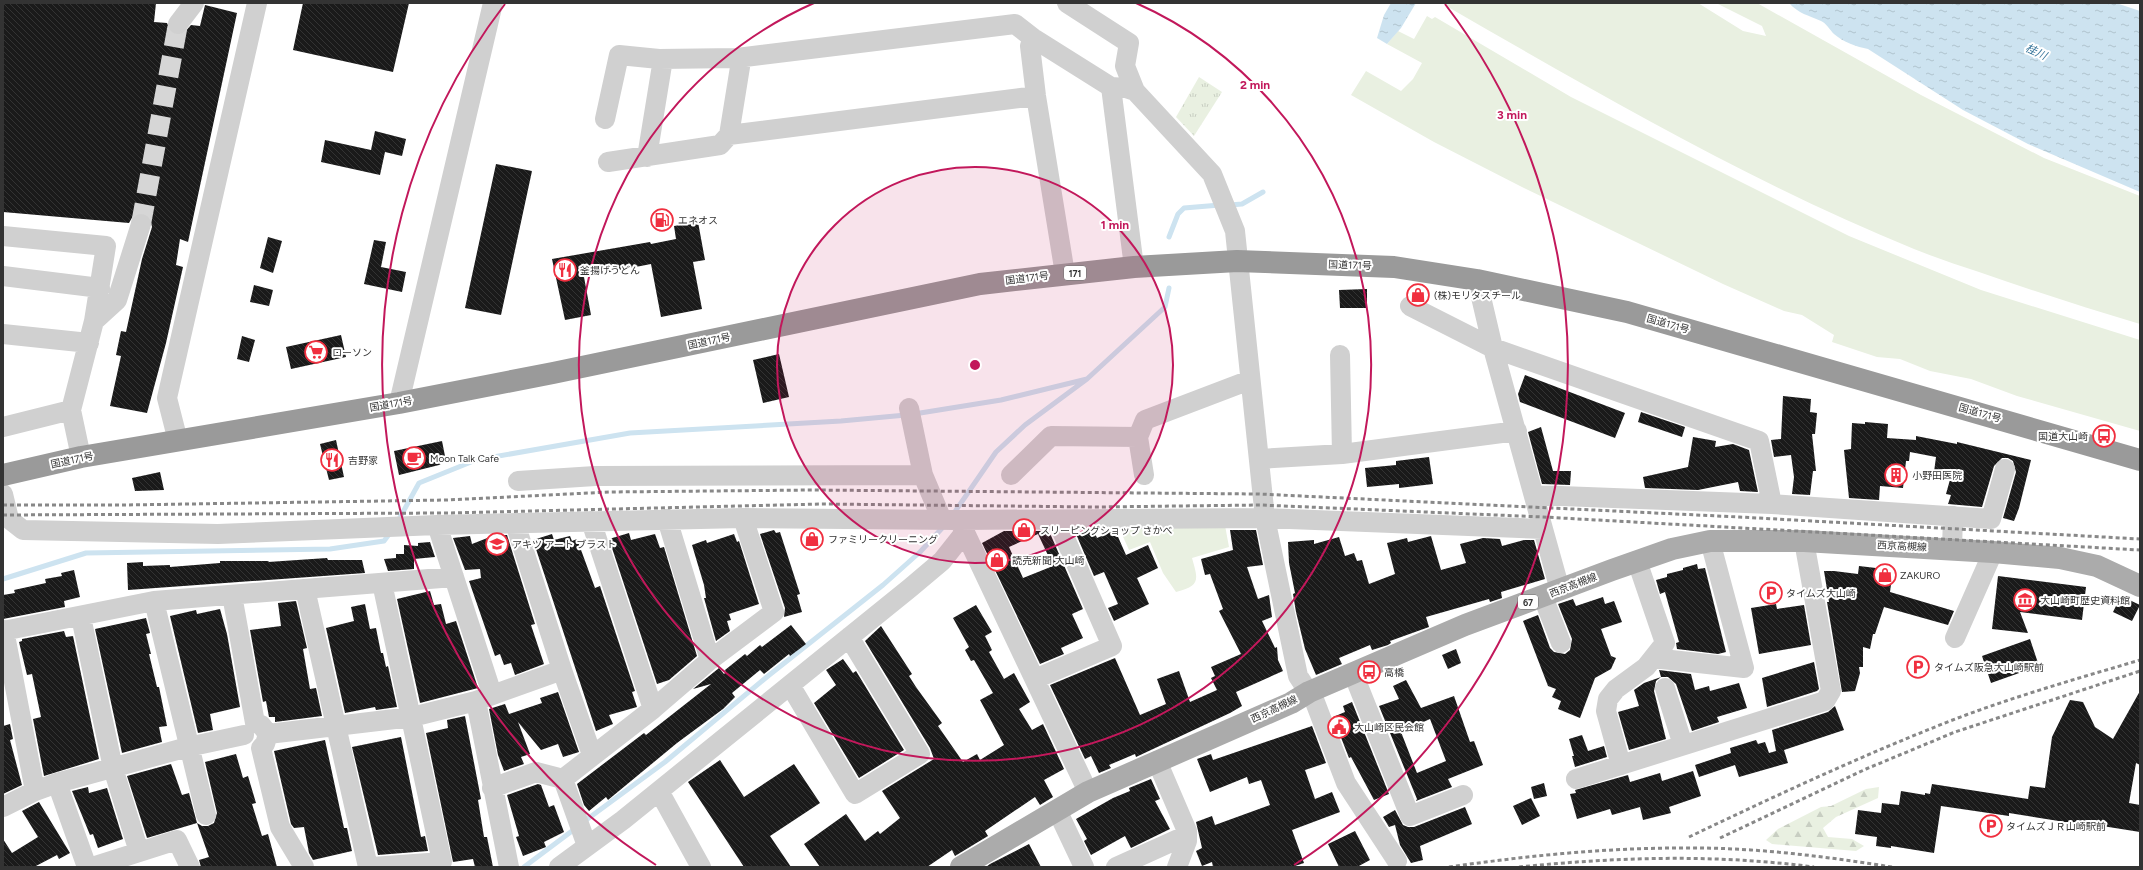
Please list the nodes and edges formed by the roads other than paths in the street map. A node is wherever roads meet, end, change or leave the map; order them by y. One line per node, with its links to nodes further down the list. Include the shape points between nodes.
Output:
1 (194, 3): 5 (street)
2 (257, 3): 37 (street, via 167,398)
3 (493, 3): 31 (street)
4 (1066, 3): 10 (street, via 1130,43 1125,66)
5 (178, 24)
6 (1033, 38): 7 (street, via 1015,24); 9 (street); 11 (street, via 1030,46)
7 (737, 58): 8 (street); 13 (street, via 740,67)
8 (663, 59): 12 (street, via 619,55); 14 (street)
9 (1111, 87): 10 (street); 19 (street)
10 (1135, 91): 18 (street, via 1212,174 1235,230)
11 (1036, 96): 13 (street); 20 (street)
12 (605, 119)
13 (729, 135): 14 (street, via 720,145)
14 (647, 157): 15 (street)
15 (608, 162)
16 (140, 224): 25 (street, via 117,300)
17 (3, 236): 23 (street, via 106,246)
18 (1237, 261): 19 (highway, 国道171号 / 171); 22 (highway, 国道171号 / 171, via 1394,267); 30 (street)
19 (1134, 267): 20 (highway, 国道171号 / 171)
20 (1065, 274): 31 (highway, 国道171号 / 171, via 980,284)
21 (3, 276): 23 (street)
22 (1477, 280): 28 (street); 41 (highway, 国道171号 / 171, via 1627,312)
23 (100, 288): 25 (street)
24 (1410, 306): 28 (street)
25 (94, 321): 27 (street)
26 (3, 334): 27 (street)
27 (89, 343): 33 (street)
28 (1493, 348): 35 (street); 50 (street, via 1759,441)
29 (1340, 354): 38 (street)
30 (1250, 380): 36 (street, via 1145,420); 40 (street)
31 (399, 403): 37 (highway, 国道171号 / 171)
32 (909, 408): 44 (street)
33 (72, 410): 34 (street); 39 (street)
34 (3, 427)
35 (1517, 431): 38 (street); 49 (street)
36 (1138, 437): 45 (street, via 1050,436); 46 (street)
37 (178, 441): 39 (highway, 国道171号 / 171)
38 (1342, 454): 40 (street)
39 (81, 457): 43 (highway, 国道171号 / 171)
40 (1259, 458): 53 (street)
41 (2140, 460)
42 (2005, 469): 51 (street, via 1991,518)
43 (3, 475)
44 (923, 475): 47 (street, via 595,476); 58 (street)
45 (1011, 475)
46 (1144, 475)
47 (518, 481)
48 (3, 494): 59 (street, via 9,519 23,530 218,534)
49 (1534, 495): 50 (street); 60 (street)
50 (1772, 504): 51 (street)
51 (1953, 516): 63 (street)
52 (743, 518): 54 (street); 58 (street); 79 (street, via 774,612)
53 (1265, 518): 55 (street); 60 (street); 85 (street, via 1298,676)
54 (667, 519): 56 (street); 79 (street)
55 (1057, 520): 58 (street); 82 (street, via 1112,646)
56 (591, 521): 57 (street); 87 (street)
57 (516, 523): 59 (street); 80 (street)
58 (955, 524): 75 (street, via 942,561); 82 (street)
59 (437, 525): 66 (street)
60 (1543, 529): 70 (street)
61 (1710, 541): 62 (main road, 西京高槻線 / 67); 65 (main road, 西京高槻線 / 67, via 1672,549); 78 (street, via 1744,668)
62 (1804, 541): 63 (main road, 西京高槻線 / 67); 91 (street, via 1831,691 1828,698)
63 (1952, 549): 64 (main road, 西京高槻線 / 67)
64 (1993, 552): 68 (main road, 西京高槻線 / 67, via 2060,558 2089,565); 76 (street)
65 (1637, 561): 70 (main road, 西京高槻線 / 67); 78 (street, via 1665,643)
66 (454, 577): 67 (street); 86 (street)
67 (382, 583): 69 (street); 88 (street)
68 (2140, 586)
69 (306, 589): 71 (street); 89 (street)
70 (1552, 594): 77 (street); 81 (main road, 西京高槻線 / 67, via 1466,625)
71 (232, 595): 72 (street); 90 (street)
72 (154, 601): 73 (street); 92 (street)
73 (81, 617): 74 (street); 96 (street)
74 (4, 630): 101 (street)
75 (849, 637): 83 (street); 83 (street, via 920,754 856,794)
76 (1955, 638)
77 (1561, 643)
78 (1653, 658): 95 (street, via 1641,671 1616,688 1608,700 1606,712)
79 (710, 660): 87 (street)
80 (562, 670): 86 (street); 93 (street)
81 (1353, 673): 85 (main road, 西京高槻線 / 67); 104 (street, via 1410,816)
82 (1035, 679): 103 (street)
83 (790, 685): 102 (street)
84 (1665, 688): 91 (street)
85 (1309, 692): 94 (main road, 西京高槻線 / 67, via 1291,703); 111 (street, via 1346,783)
86 (484, 697): 88 (street); 100 (street)
87 (653, 709): 93 (street)
88 (412, 717): 89 (street); 118 (street, via 442,862)
89 (336, 726): 90 (street); 117 (street)
90 (257, 735): 92 (street); 116 (street, via 280,827)
91 (1683, 745): 95 (street)
92 (188, 747): 96 (street); 107 (street)
93 (592, 755): 97 (street)
94 (1157, 761): 103 (main road, 西京高槻線 / 67); 109 (street)
95 (1621, 765): 98 (street)
96 (114, 768): 99 (street); 110 (street)
97 (563, 779): 100 (street, via 536,772); 108 (street)
98 (1576, 779)
99 (57, 784): 101 (street); 113 (street)
100 (492, 788): 119 (street)
101 (35, 791): 105 (street)
102 (659, 791): 108 (street); 120 (street)
103 (1088, 792): 106 (main road, 西京高槻線 / 67)
104 (1463, 795)
105 (3, 807)
106 (1058, 810): 121 (main road, 西京高槻線 / 67); 122 (street)
107 (206, 815)
108 (583, 833): 112 (street)
109 (1187, 835): 123 (street); 124 (street)
110 (140, 852): 114 (street); 115 (street, via 177,840)
111 (1397, 861)
112 (568, 864)
113 (87, 867)
114 (92, 867)
115 (190, 867)
116 (304, 867)
117 (368, 867)
118 (372, 867)
119 (509, 867)
120 (701, 867)
121 (961, 867)
122 (1084, 867)
123 (1116, 867)
124 (1178, 867)

